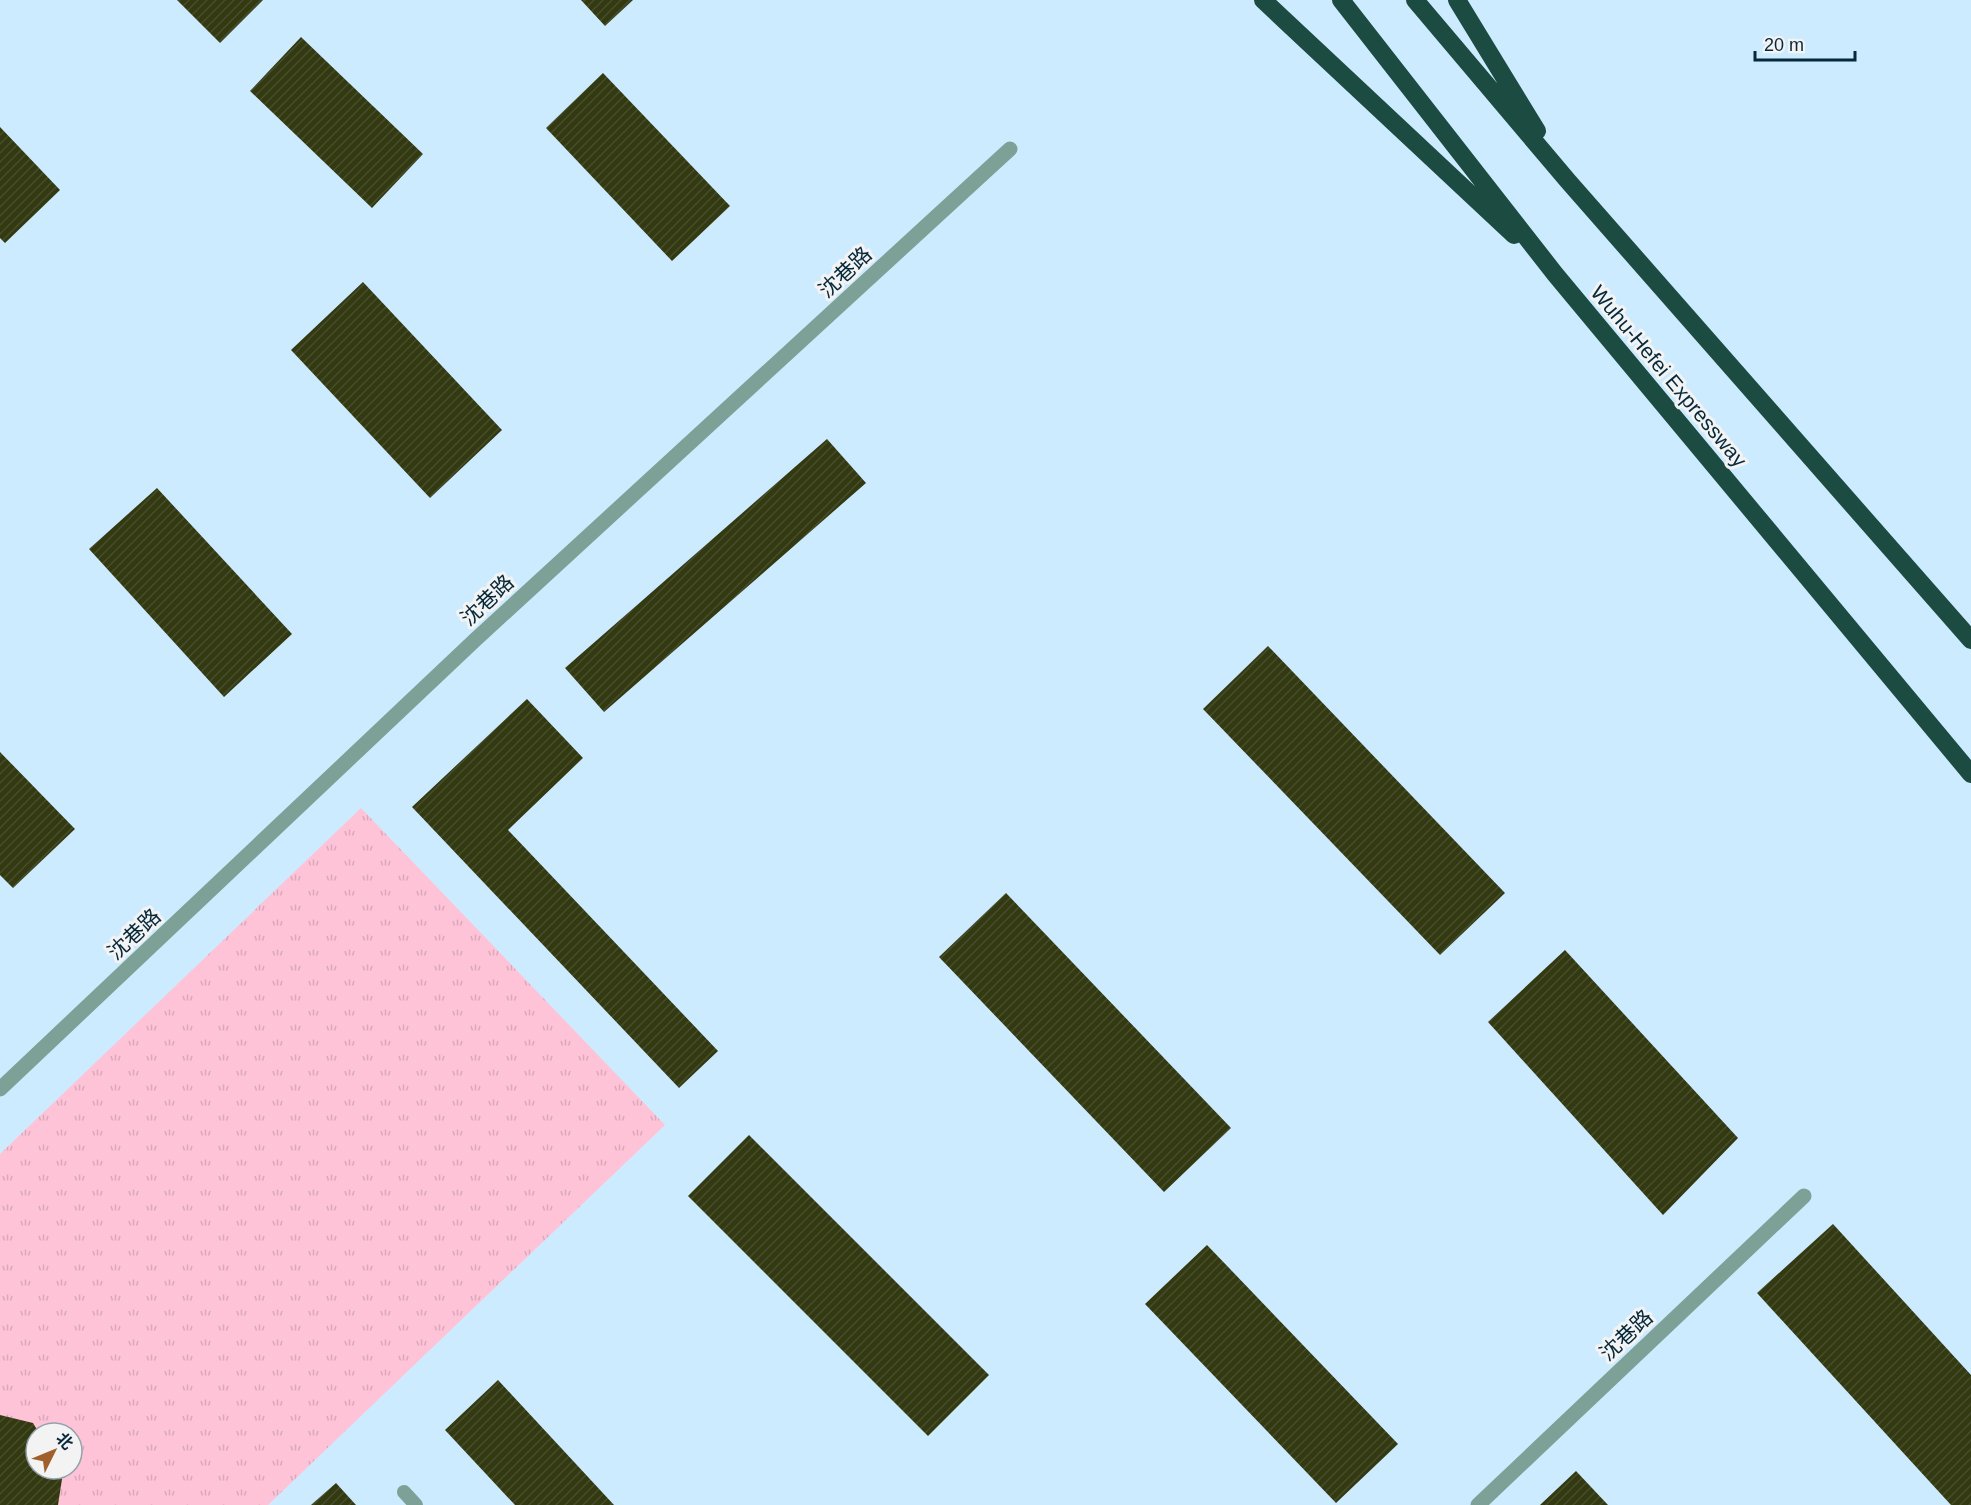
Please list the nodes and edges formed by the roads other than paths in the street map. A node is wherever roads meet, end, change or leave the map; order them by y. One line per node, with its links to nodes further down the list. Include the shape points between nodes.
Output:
1 (1263, 0): 7 (highway)
2 (1341, 0): 7 (highway, Wuhu-Hefei Expressway)
3 (1415, 0): 6 (highway)
4 (1457, 0): 6 (highway)
5 (1010, 150): 10 (street, 沈巷路, via 475,640)
6 (1568, 181): 8 (highway)
7 (1556, 274): 9 (highway, Wuhu-Hefei Expressway)
8 (1971, 640)
9 (1971, 774)
10 (0, 1089)
11 (1804, 1196): 14 (street, 沈巷路)
12 (404, 1492): 13 (lane)
13 (416, 1505)
14 (1478, 1505)

